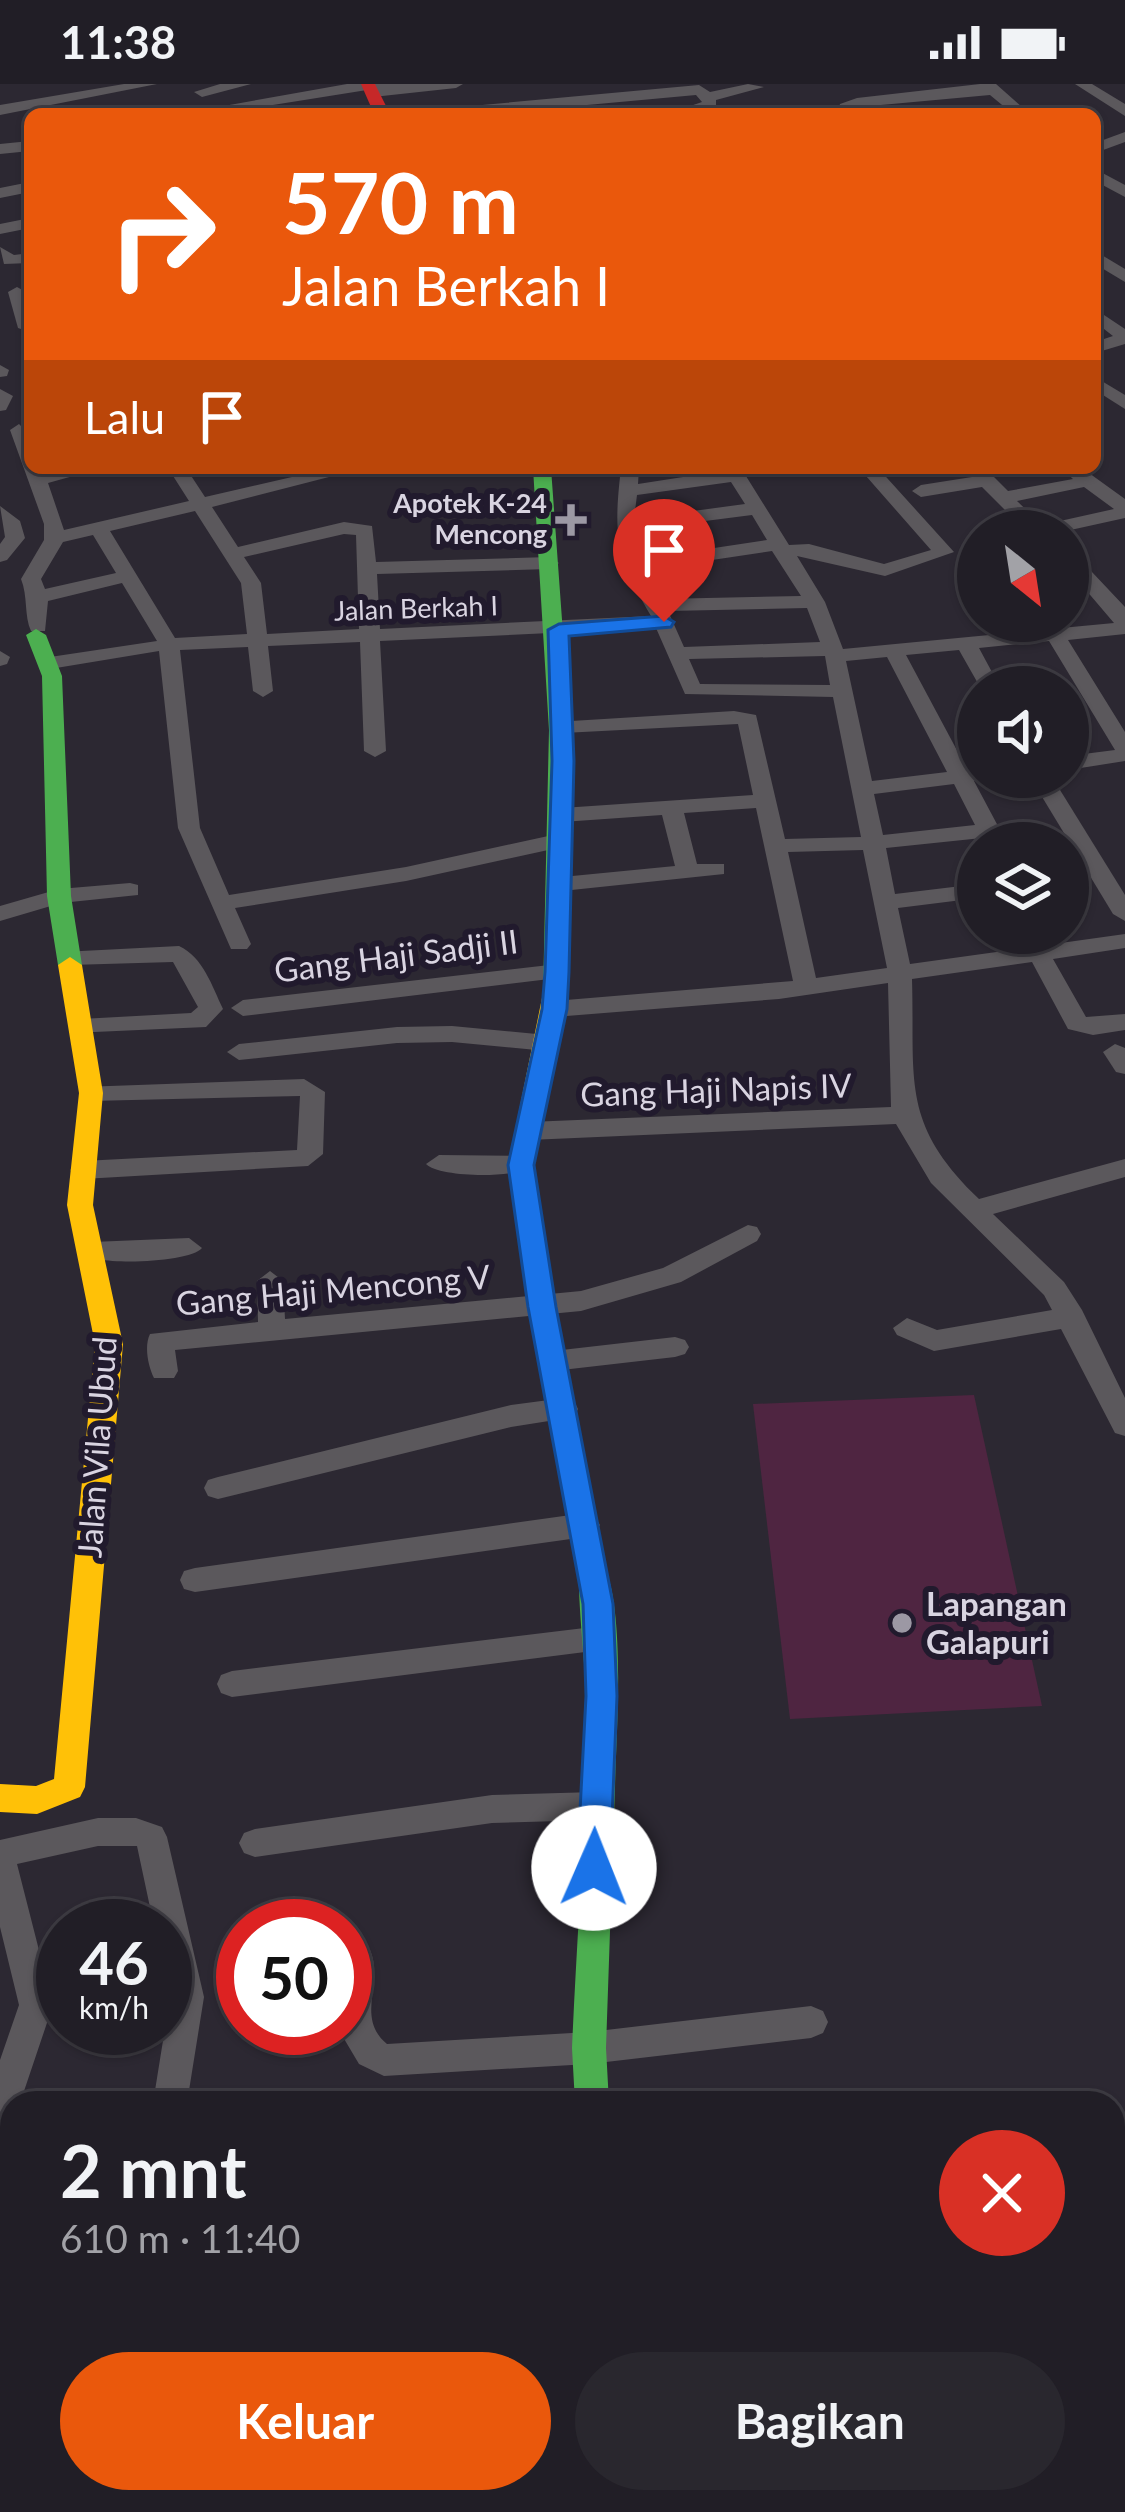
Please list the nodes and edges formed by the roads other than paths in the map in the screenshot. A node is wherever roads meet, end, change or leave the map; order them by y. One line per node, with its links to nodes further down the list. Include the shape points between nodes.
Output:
1 (150, 84): 7 (street)
2 (244, 84): 10 (street)
3 (456, 84): 12 (street)
4 (755, 84): 9 (street)
5 (1082, 84): 19 (street)
6 (1112, 84): 11 (street)
7 (108, 87): 18 (street)
8 (989, 87): 16 (street); 17 (street)
9 (700, 90): 14 (street); 15 (street, via 711,104)
10 (202, 92)
11 (1125, 92)
12 (373, 93): 13 (street)
13 (252, 108)
14 (503, 108)
15 (699, 108)
16 (857, 108)
17 (1014, 108)
18 (0, 110)
19 (1125, 111)
20 (1101, 253): 21 (street)
21 (1125, 277)
22 (17, 292): 23 (street)
23 (24, 313)
24 (1101, 319): 25 (street)
25 (1125, 338)
26 (0, 394): 27 (street)
27 (0, 406)
28 (19, 430): 29 (street)
29 (24, 445)
30 (34, 474): 40 (street)
31 (65, 474): 40 (street)
32 (181, 474): 46 (street)
33 (327, 474): 46 (street)
34 (542, 474): 58 (main road)
35 (629, 474): 43 (street)
36 (723, 474): 43 (street)
37 (735, 474): 47 (street)
38 (873, 474): 55 (street, via 944,552 885,570)
39 (978, 474): 44 (street); 45 (street)
40 (36, 480): 54 (street)
41 (1081, 480): 42 (street); 45 (street); 49 (street)
42 (1125, 481)
43 (627, 491): 53 (street)
44 (921, 491)
45 (1000, 498): 48 (street)
46 (201, 501): 52 (street); 56 (street)
47 (754, 509): 53 (street); 55 (street)
48 (1014, 510)
49 (1124, 511): 51 (street)
50 (0, 512): 57 (street, via 15,532)
51 (1089, 519)
52 (98, 526): 54 (street); 61 (street)
53 (624, 526): 59 (street)
54 (54, 538): 63 (street, via 33,570)
55 (780, 547): 59 (street); 64 (street)
56 (233, 554): 60 (street, via 360,527); 71 (street, via 254,591)
57 (0, 556)
58 (549, 563): 60 (street); 68 (main road)
59 (633, 566): 65 (street)
60 (367, 568): 70 (street)
61 (131, 575): 63 (street); 75 (street)
62 (1089, 583): 66 (street)
63 (38, 597): 69 (street)
64 (814, 602): 65 (street, Jalan Berkah I); 77 (street)
65 (659, 614): 68 (street, Jalan Berkah I); 78 (street)
66 (1122, 614): 67 (street)
67 (1089, 621)
68 (559, 630): 70 (street, Jalan Berkah I); 83 (main road)
69 (37, 631): 79 (main road, Jalan Vila Ubud)
70 (368, 637): 71 (street, Jalan Berkah I); 84 (street)
71 (257, 641): 75 (street, Jalan Berkah I); 81 (street)
72 (982, 642): 74 (street)
73 (1059, 642): 85 (street)
74 (966, 644): 76 (street); 80 (street)
75 (161, 645): 79 (street, Jalan Berkah I); 104 (street, via 189,829)
76 (893, 650): 77 (street); 86 (street)
77 (833, 652): 78 (street); 82 (street)
78 (676, 653): 82 (street, via 692,690)
79 (50, 663): 102 (main road, Jalan Vila Ubud)
80 (978, 666)
81 (262, 691)
82 (842, 691): 89 (street)
83 (563, 727): 91 (street, via 743,718 752,725); 93 (main road)
84 (375, 751)
85 (1125, 752): 87 (street)
86 (957, 755)
87 (1089, 759)
88 (957, 777): 89 (street)
89 (863, 789): 95 (street)
90 (1054, 798): 106 (street)
91 (766, 801): 92 (street); 96 (street)
92 (672, 810): 93 (street); 98 (street)
93 (562, 828): 99 (main road); 104 (street, via 406,874)
94 (957, 838): 95 (street)
95 (873, 843): 96 (street); 103 (street)
96 (775, 846): 115 (street)
97 (716, 869): 98 (street)
98 (688, 872): 99 (street)
99 (562, 884): 113 (main road)
100 (130, 890): 102 (street)
101 (957, 893): 103 (street)
102 (59, 896): 105 (street); 112 (main road, Jalan Vila Ubud)
103 (884, 902): 114 (street)
104 (222, 903): 109 (street)
105 (0, 914)
106 (1125, 914)
107 (1125, 941): 108 (street)
108 (1089, 943)
109 (239, 944)
110 (1007, 954): 114 (street)
111 (1053, 954): 118 (street, via 1077,1024)
112 (70, 957): 119 (main road, Jalan Vila Ubud); 119 (street, via 178,955 211,1009 197,1021)
113 (557, 972): 116 (street, Gang Haji Sadji II); 117 (main road)
114 (900, 974): 115 (street); 123 (street)
115 (806, 988): 117 (street)
116 (243, 1008)
117 (554, 1009): 120 (main road)
118 (1125, 1022)
119 (81, 1028): 122 (main road, Jalan Vila Ubud)
120 (547, 1042): 121 (street, via 397,1035); 124 (main road)
121 (239, 1052)
122 (91, 1094): 127 (main road, Jalan Vila Ubud); 127 (street, via 304,1087 313,1092 313,1143 299,1160)
123 (906, 1115): 124 (street, Gang Haji Napis IV); 129 (street, via 927,1160)
124 (529, 1131): 126 (main road)
125 (439, 1163): 126 (street)
126 (521, 1165): 134 (main road)
127 (83, 1170): 132 (main road, Jalan Vila Ubud, via 80,1205)
128 (1122, 1174): 129 (street)
129 (973, 1210): 135 (street, via 1041,1272)
130 (748, 1234): 134 (street, Gang Haji Mencong V, via 672,1275)
131 (189, 1248): 132 (street)
132 (92, 1252): 148 (main road, Jalan Vila Ubud, via 110,1344 69,1787 37,1800)
133 (270, 1281): 137 (street)
134 (542, 1307): 137 (street, Gang Haji Mencong V); 139 (main road)
135 (1072, 1317): 136 (street, via 934,1341); 142 (street)
136 (907, 1328)
137 (272, 1333): 140 (street, Gang Haji Mencong V, via 160,1341)
138 (675, 1347): 139 (street)
139 (554, 1361): 141 (main road)
140 (164, 1370)
141 (564, 1409): 143 (street); 144 (main road)
142 (1122, 1412)
143 (218, 1488)
144 (585, 1525): 145 (street); 146 (main road)
145 (195, 1580)
146 (601, 1638): 147 (street); 149 (main road)
147 (232, 1684)
148 (0, 1798)
149 (595, 1806): 150 (street, via 492,1809); 153 (main road)
150 (255, 1843)
151 (0, 1857): 155 (street, via 36,2005); 156 (street, via 108,1831 151,1837 187,1997)
152 (811, 2022): 153 (street)
153 (589, 2048): 154 (street); 157 (main road)
154 (371, 2055)
155 (7, 2091)
156 (172, 2091)
157 (591, 2091)

